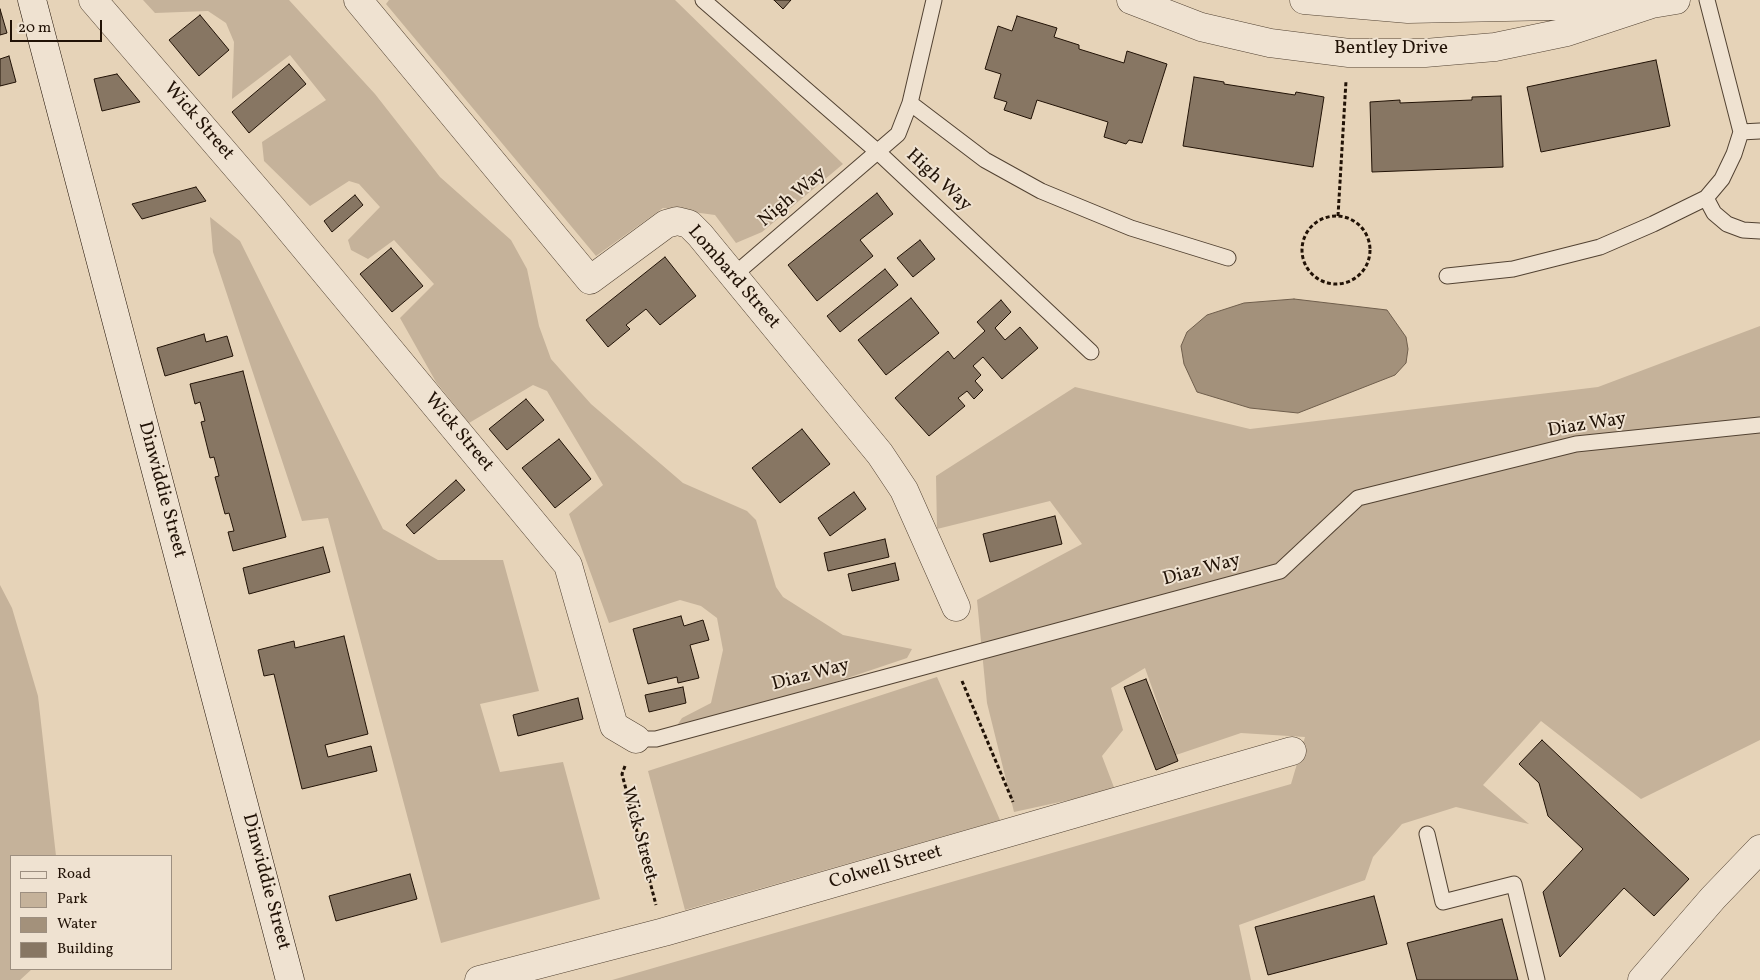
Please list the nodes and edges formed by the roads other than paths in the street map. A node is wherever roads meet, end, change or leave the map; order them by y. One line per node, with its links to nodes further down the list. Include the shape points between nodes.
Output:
1 (32, 0): 26 (street, Dinwiddie Street)
2 (93, 0): 22 (street, Wick Street, via 272,208 568,566 614,726)
3 (358, 0): 17 (street, Lombard Street, via 590,280 654,232 677,221 690,224)
4 (703, 0): 13 (lane)
5 (934, 0): 10 (lane, High Way)
6 (1131, 0): 9 (street, Bentley Drive, via 1201,27 1270,43 1349,53 1425,53 1495,47 1568,32)
7 (1304, 0): 9 (street, Bentley Drive, via 1408,9)
8 (1707, 0): 12 (lane)
9 (1664, 2)
10 (910, 103): 13 (lane, High Way, via 898,134); 16 (lane, via 986,160 1041,191 1131,228)
11 (1760, 131): 12 (lane)
12 (1741, 132): 14 (lane, via 1722,179)
13 (879, 152): 17 (lane, Nigh Way); 19 (lane, High Way)
14 (1706, 198): 15 (lane, via 1714,213 1727,224 1743,230); 18 (lane, via 1600,247 1514,269)
15 (1760, 231)
16 (1228, 258)
17 (734, 275): 21 (street, Lombard Street, via 890,468 904,490)
18 (1447, 276)
19 (1091, 352)
20 (1760, 426): 22 (lane, Diaz Way, via 1576,444 1358,498 1280,571 656,738)
21 (956, 607)
22 (636, 739)
23 (1292, 751): 27 (street, Colwell Street, via 664,932)
24 (1427, 834): 28 (lane, via 1442,902 1514,884)
25 (1760, 849): 29 (street)
26 (290, 980)
27 (479, 980)
28 (1537, 980)
29 (1642, 980)

